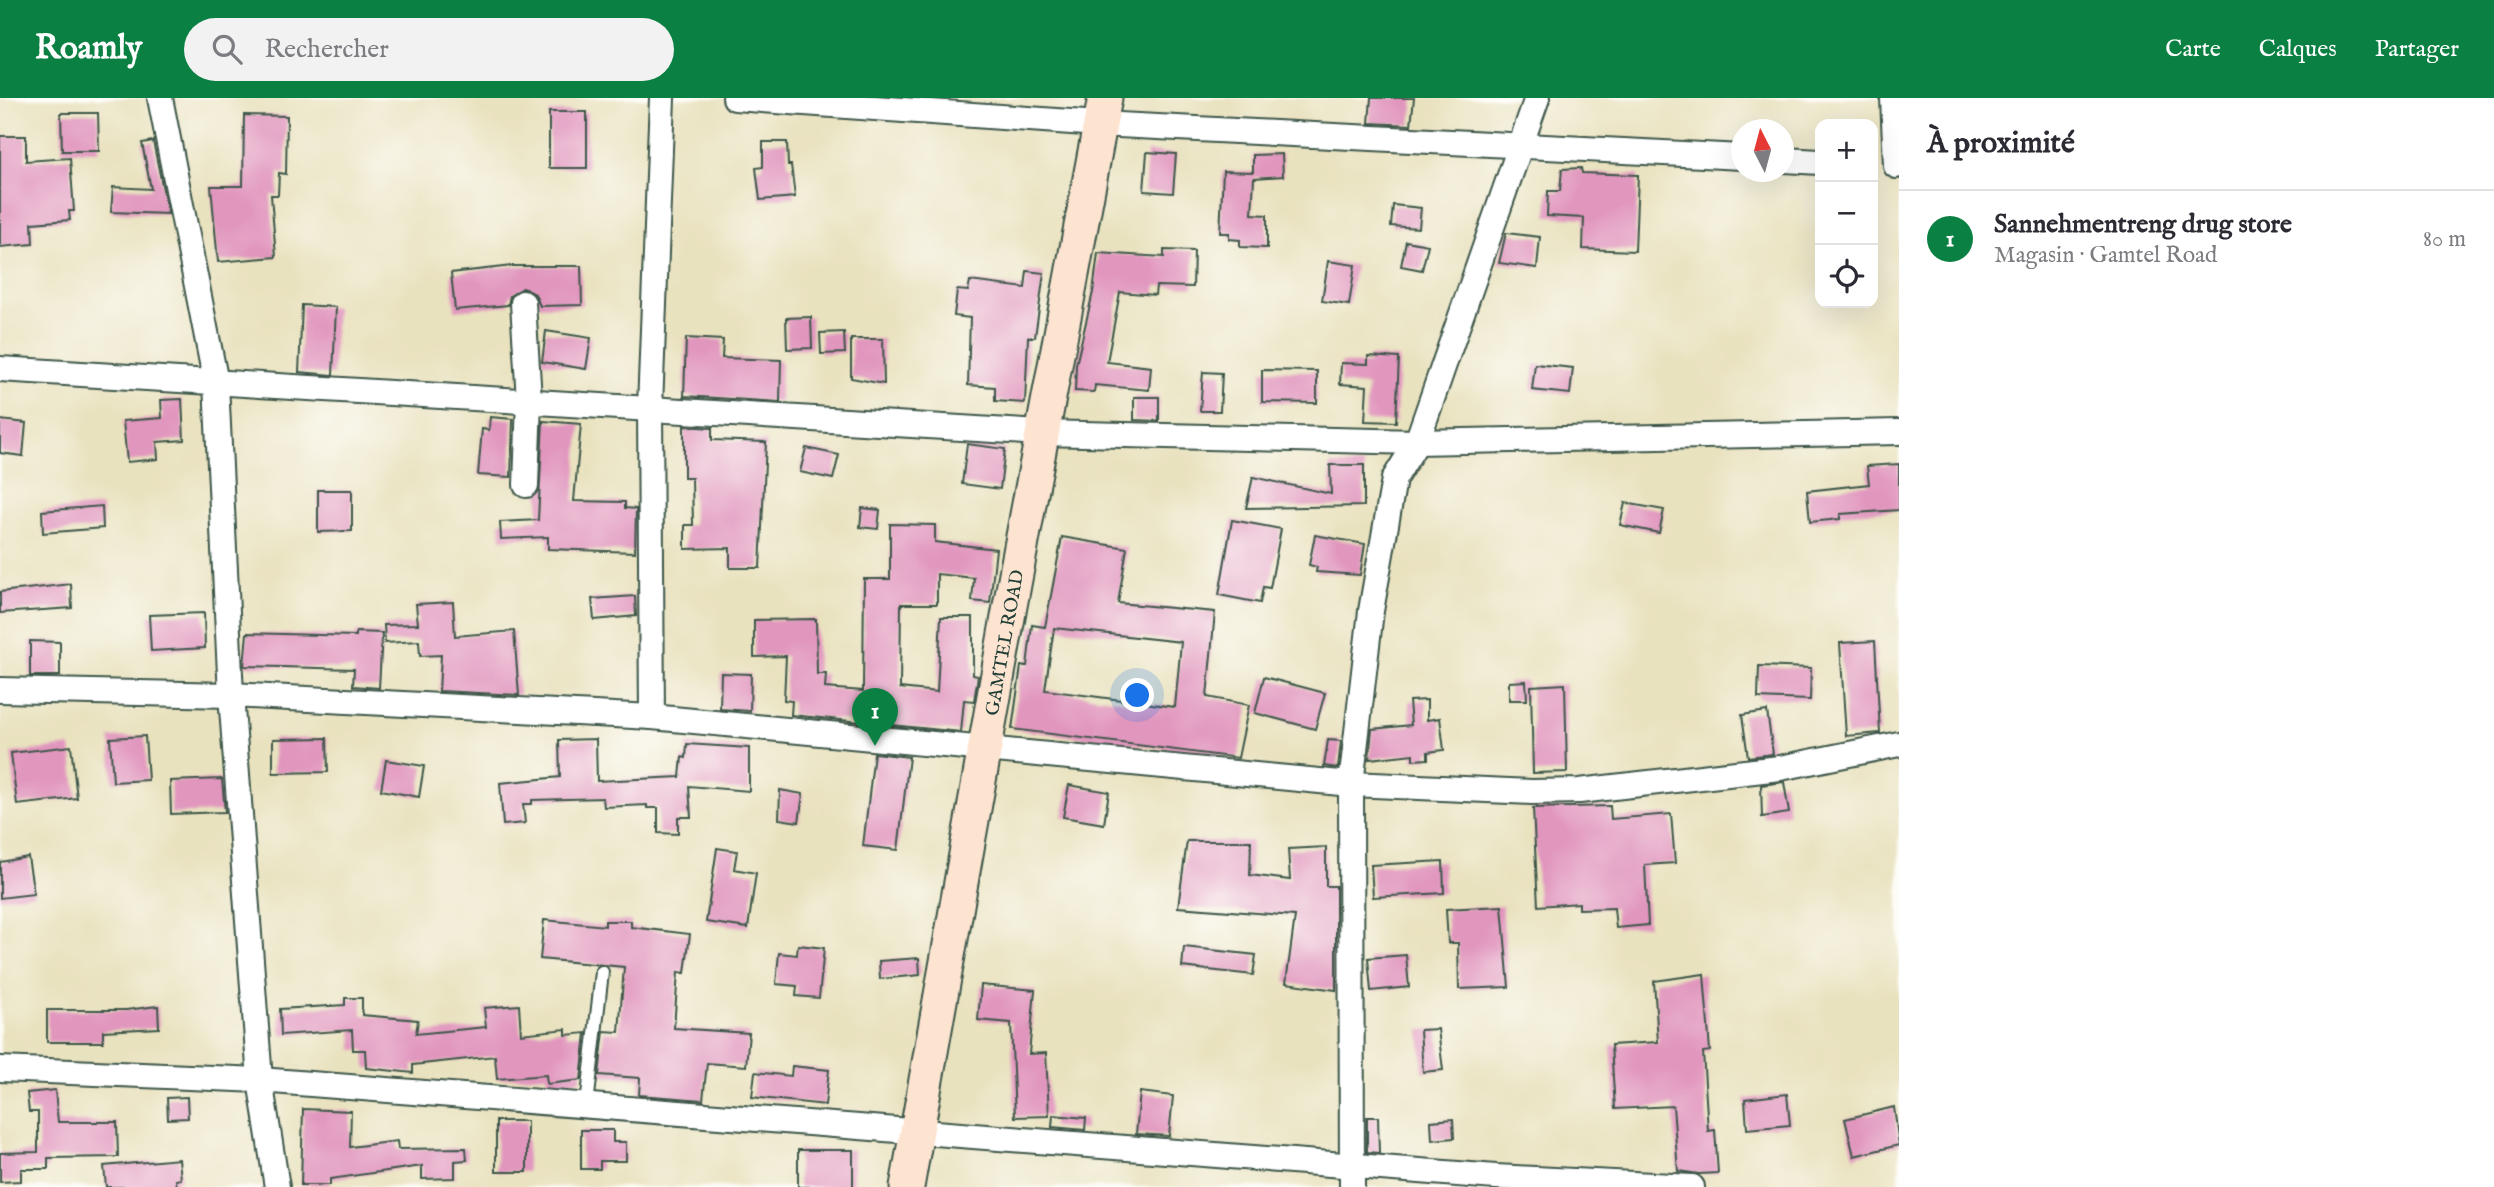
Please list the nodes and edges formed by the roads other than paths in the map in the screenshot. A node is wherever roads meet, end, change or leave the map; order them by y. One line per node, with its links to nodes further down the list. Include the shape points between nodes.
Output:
1 (160, 98): 14 (street)
2 (662, 98): 16 (street)
3 (735, 98): 6 (street)
4 (1536, 98): 7 (street)
5 (1892, 98): 11 (street)
6 (1102, 111): 7 (street); 18 (street, GAMTEL ROAD)
7 (1522, 145): 8 (street); 19 (street)
8 (1731, 156)
9 (1794, 161): 10 (street)
10 (1815, 162)
11 (1889, 166)
12 (523, 303): 15 (street)
13 (0, 369): 14 (street)
14 (216, 383): 15 (street); 22 (street)
15 (529, 400): 16 (street); 20 (street)
16 (650, 407): 18 (street); 23 (street)
17 (1899, 432): 19 (street)
18 (1041, 433): 19 (street); 25 (street, GAMTEL ROAD)
19 (1417, 442): 26 (street, via 1394,479 1371,611)
20 (526, 485)
21 (0, 690): 22 (street)
22 (231, 695): 23 (street); 29 (street)
23 (652, 717): 25 (street)
24 (1899, 744): 26 (street, via 1780,768 1579,791)
25 (987, 748): 26 (street); 31 (street, GAMTEL ROAD)
26 (1351, 784): 32 (street)
27 (602, 972): 30 (lane)
28 (0, 1069): 29 (street)
29 (260, 1080): 30 (street); 33 (street)
30 (587, 1105): 31 (street)
31 (917, 1130): 32 (street); 34 (street, GAMTEL ROAD)
32 (1352, 1175): 35 (street)
33 (277, 1187)
34 (907, 1187)
35 (1692, 1187)

